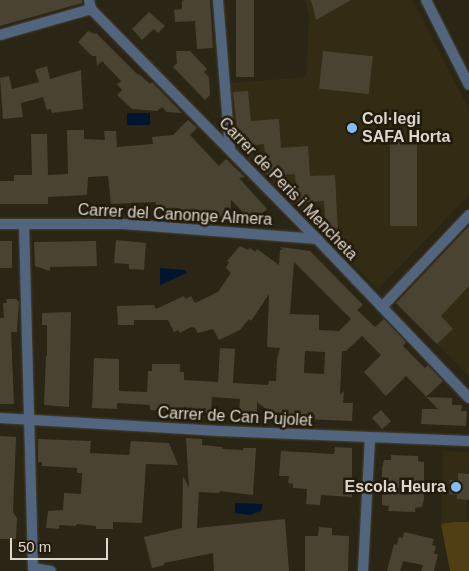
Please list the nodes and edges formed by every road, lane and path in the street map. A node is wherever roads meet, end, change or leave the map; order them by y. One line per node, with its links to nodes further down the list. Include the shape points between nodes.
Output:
1 (218, 0): 6 (street)
2 (426, 0): 5 (street)
3 (90, 5): 4 (street); 6 (street, Carrer de Peris i Mencheta)
4 (0, 36)
5 (469, 85)
6 (230, 149): 10 (street, Carrer de Peris i Mencheta)
7 (469, 215): 11 (street)
8 (0, 224): 9 (street, Carrer del Canonge Almera)
9 (24, 224): 10 (street, Carrer del Canonge Almera, via 122,224); 14 (street)
10 (317, 239): 11 (street, Carrer de Peris i Mencheta)
11 (382, 307): 12 (street, Carrer de Peris i Mencheta)
12 (469, 398)
13 (0, 418): 14 (street, Carrer de Can Pujolet)
14 (30, 421): 15 (street, Carrer de Can Pujolet); 17 (street, via 33,568)
15 (370, 438): 16 (street, Carrer de Can Pujolet); 18 (street)
16 (469, 441)
17 (51, 571)
18 (363, 571)

